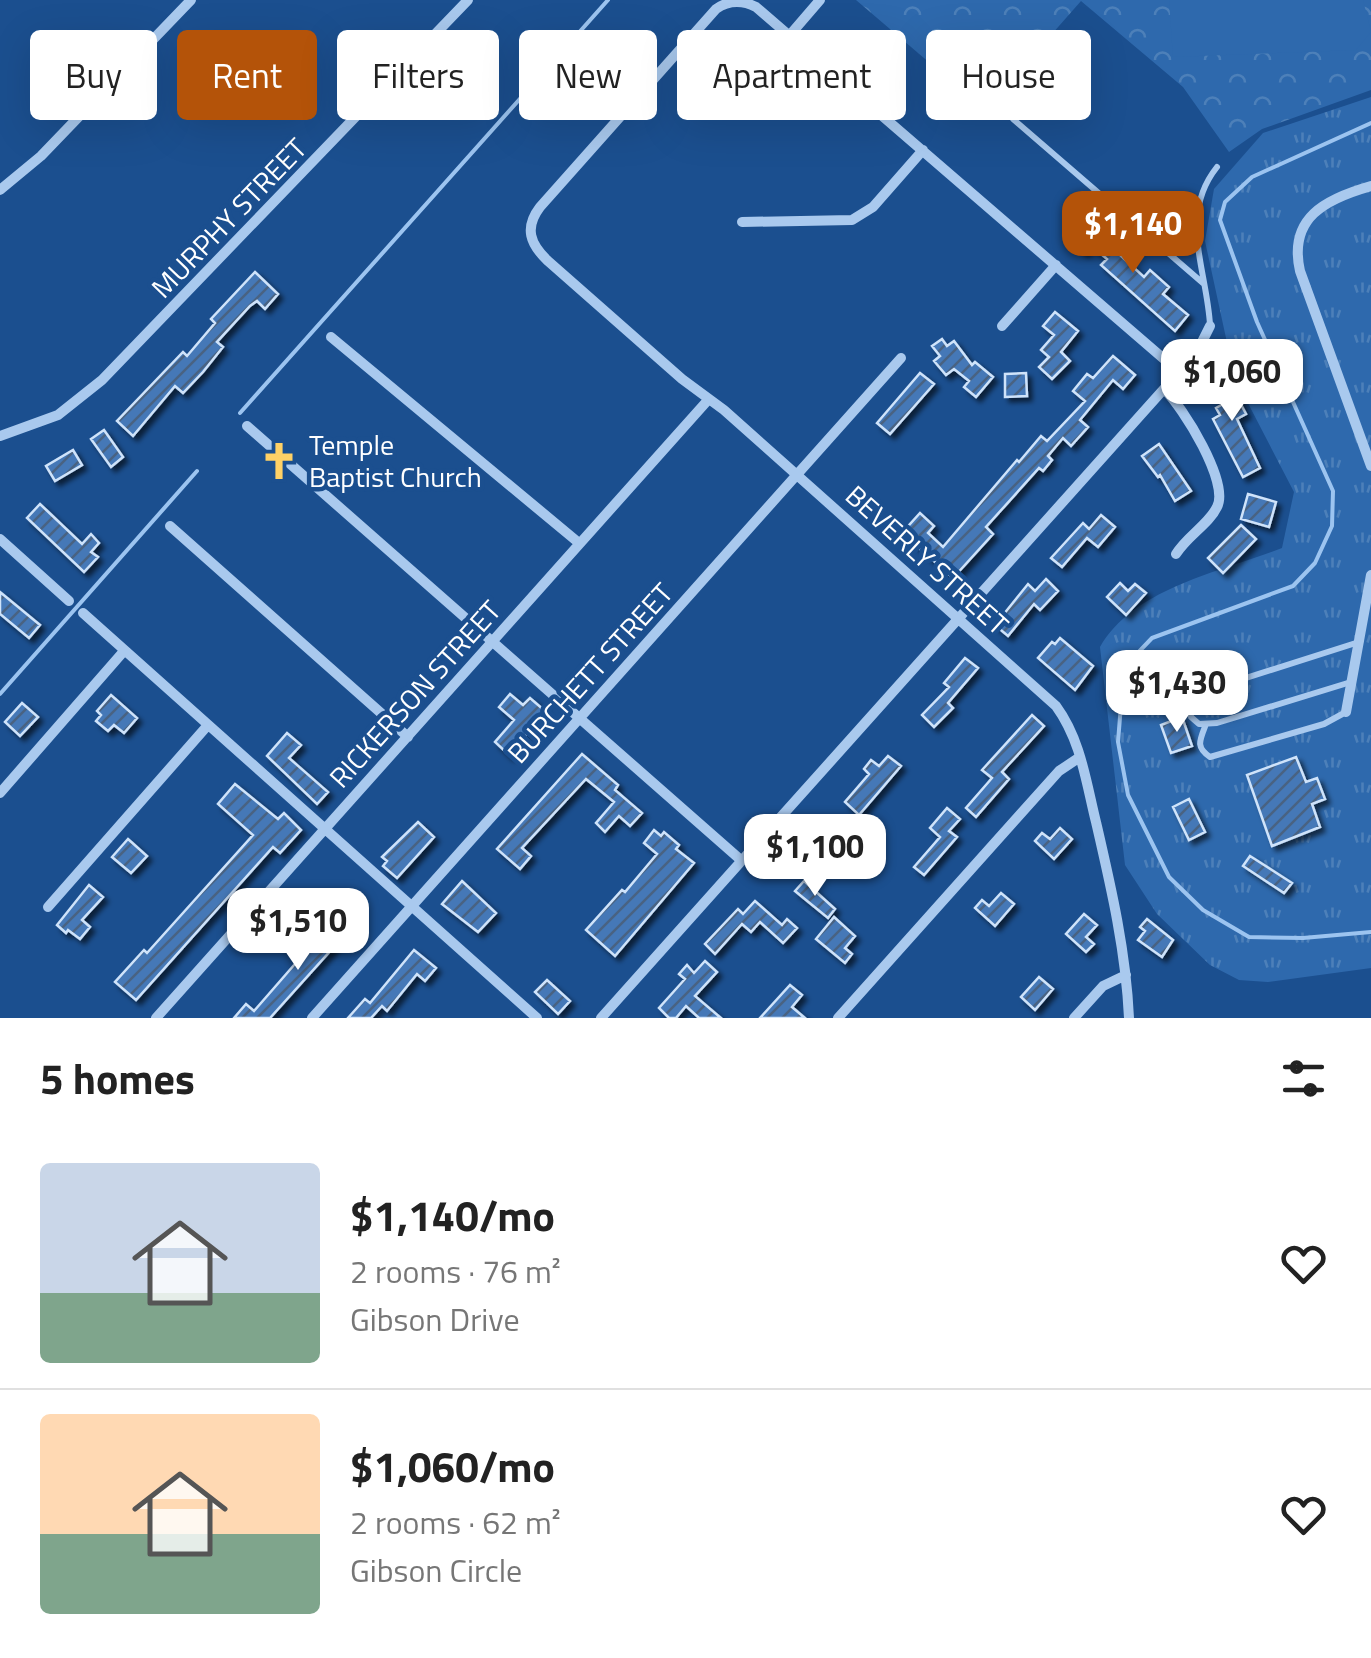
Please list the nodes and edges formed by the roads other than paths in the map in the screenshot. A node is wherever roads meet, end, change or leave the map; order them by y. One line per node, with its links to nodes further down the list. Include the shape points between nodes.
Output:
1 (191, 0): 12 (street)
2 (468, 0): 24 (street, MURPHY STREET, via 102,380 58,414)
3 (736, 0): 5 (street, via 750,3); 22 (street, BEVERLY STREET, via 716,9 540,207 530,233 548,261)
4 (820, 0): 6 (street)
5 (782, 30)
6 (794, 30)
7 (888, 120): 9 (street)
8 (1015, 120): 15 (lane)
9 (924, 150): 13 (street, via 858,218); 14 (street)
10 (1217, 168): 15 (lane, via 1204,186 1196,218)
11 (1371, 186): 25 (street, via 1319,209 1298,234 1296,255)
12 (0, 190)
13 (742, 222)
14 (1056, 265): 16 (street); 20 (street)
15 (1204, 284): 17 (lane)
16 (1002, 326)
17 (1210, 326): 20 (street)
18 (332, 337): 29 (street)
19 (901, 358): 26 (street, BURCHETT STREET)
20 (1179, 372): 21 (street)
21 (1164, 390): 30 (street, via 1182,412 1220,494 1214,512); 34 (street)
22 (708, 400): 26 (street, BEVERLY STREET); 29 (street, RICKERSON STREET)
23 (247, 426): 35 (street)
24 (0, 436)
25 (1371, 466)
26 (798, 474): 34 (street, BEVERLY STREET); 40 (street, BURCHETT STREET)
27 (170, 526): 43 (street)
28 (0, 539): 32 (street)
29 (579, 543): 35 (street, RICKERSON STREET)
30 (1176, 554)
31 (1371, 575): 36 (street)
32 (69, 600)
33 (83, 613): 37 (street)
34 (958, 618): 44 (street, BEVERLY STREET, via 1056,706); 47 (street)
35 (493, 641): 40 (street); 43 (street, RICKERSON STREET)
36 (1360, 642): 38 (street); 41 (lane, via 1202,692 1190,703 1191,716)
37 (124, 651): 42 (street); 45 (street)
38 (1352, 682): 39 (street); 41 (lane)
39 (1346, 712): 41 (lane, via 1210,758 1198,742)
40 (580, 718): 47 (street); 48 (street, BURCHETT STREET)
41 (1206, 724)
42 (208, 725): 46 (street); 49 (street)
43 (408, 736): 46 (street, RICKERSON STREET)
44 (1080, 756): 50 (street, BEVERLY STREET); 55 (street, via 1059,771)
45 (0, 793)
46 (324, 829): 48 (street); 51 (street, RICKERSON STREET)
47 (742, 861): 54 (street)
48 (411, 906): 52 (street, BURCHETT STREET); 53 (street)
49 (48, 908)
50 (1126, 975): 56 (street, via 1103,986); 57 (street, BEVERLY STREET)
51 (156, 1018)
52 (312, 1018)
53 (537, 1018)
54 (601, 1018)
55 (838, 1018)
56 (1074, 1018)
57 (1129, 1018)

